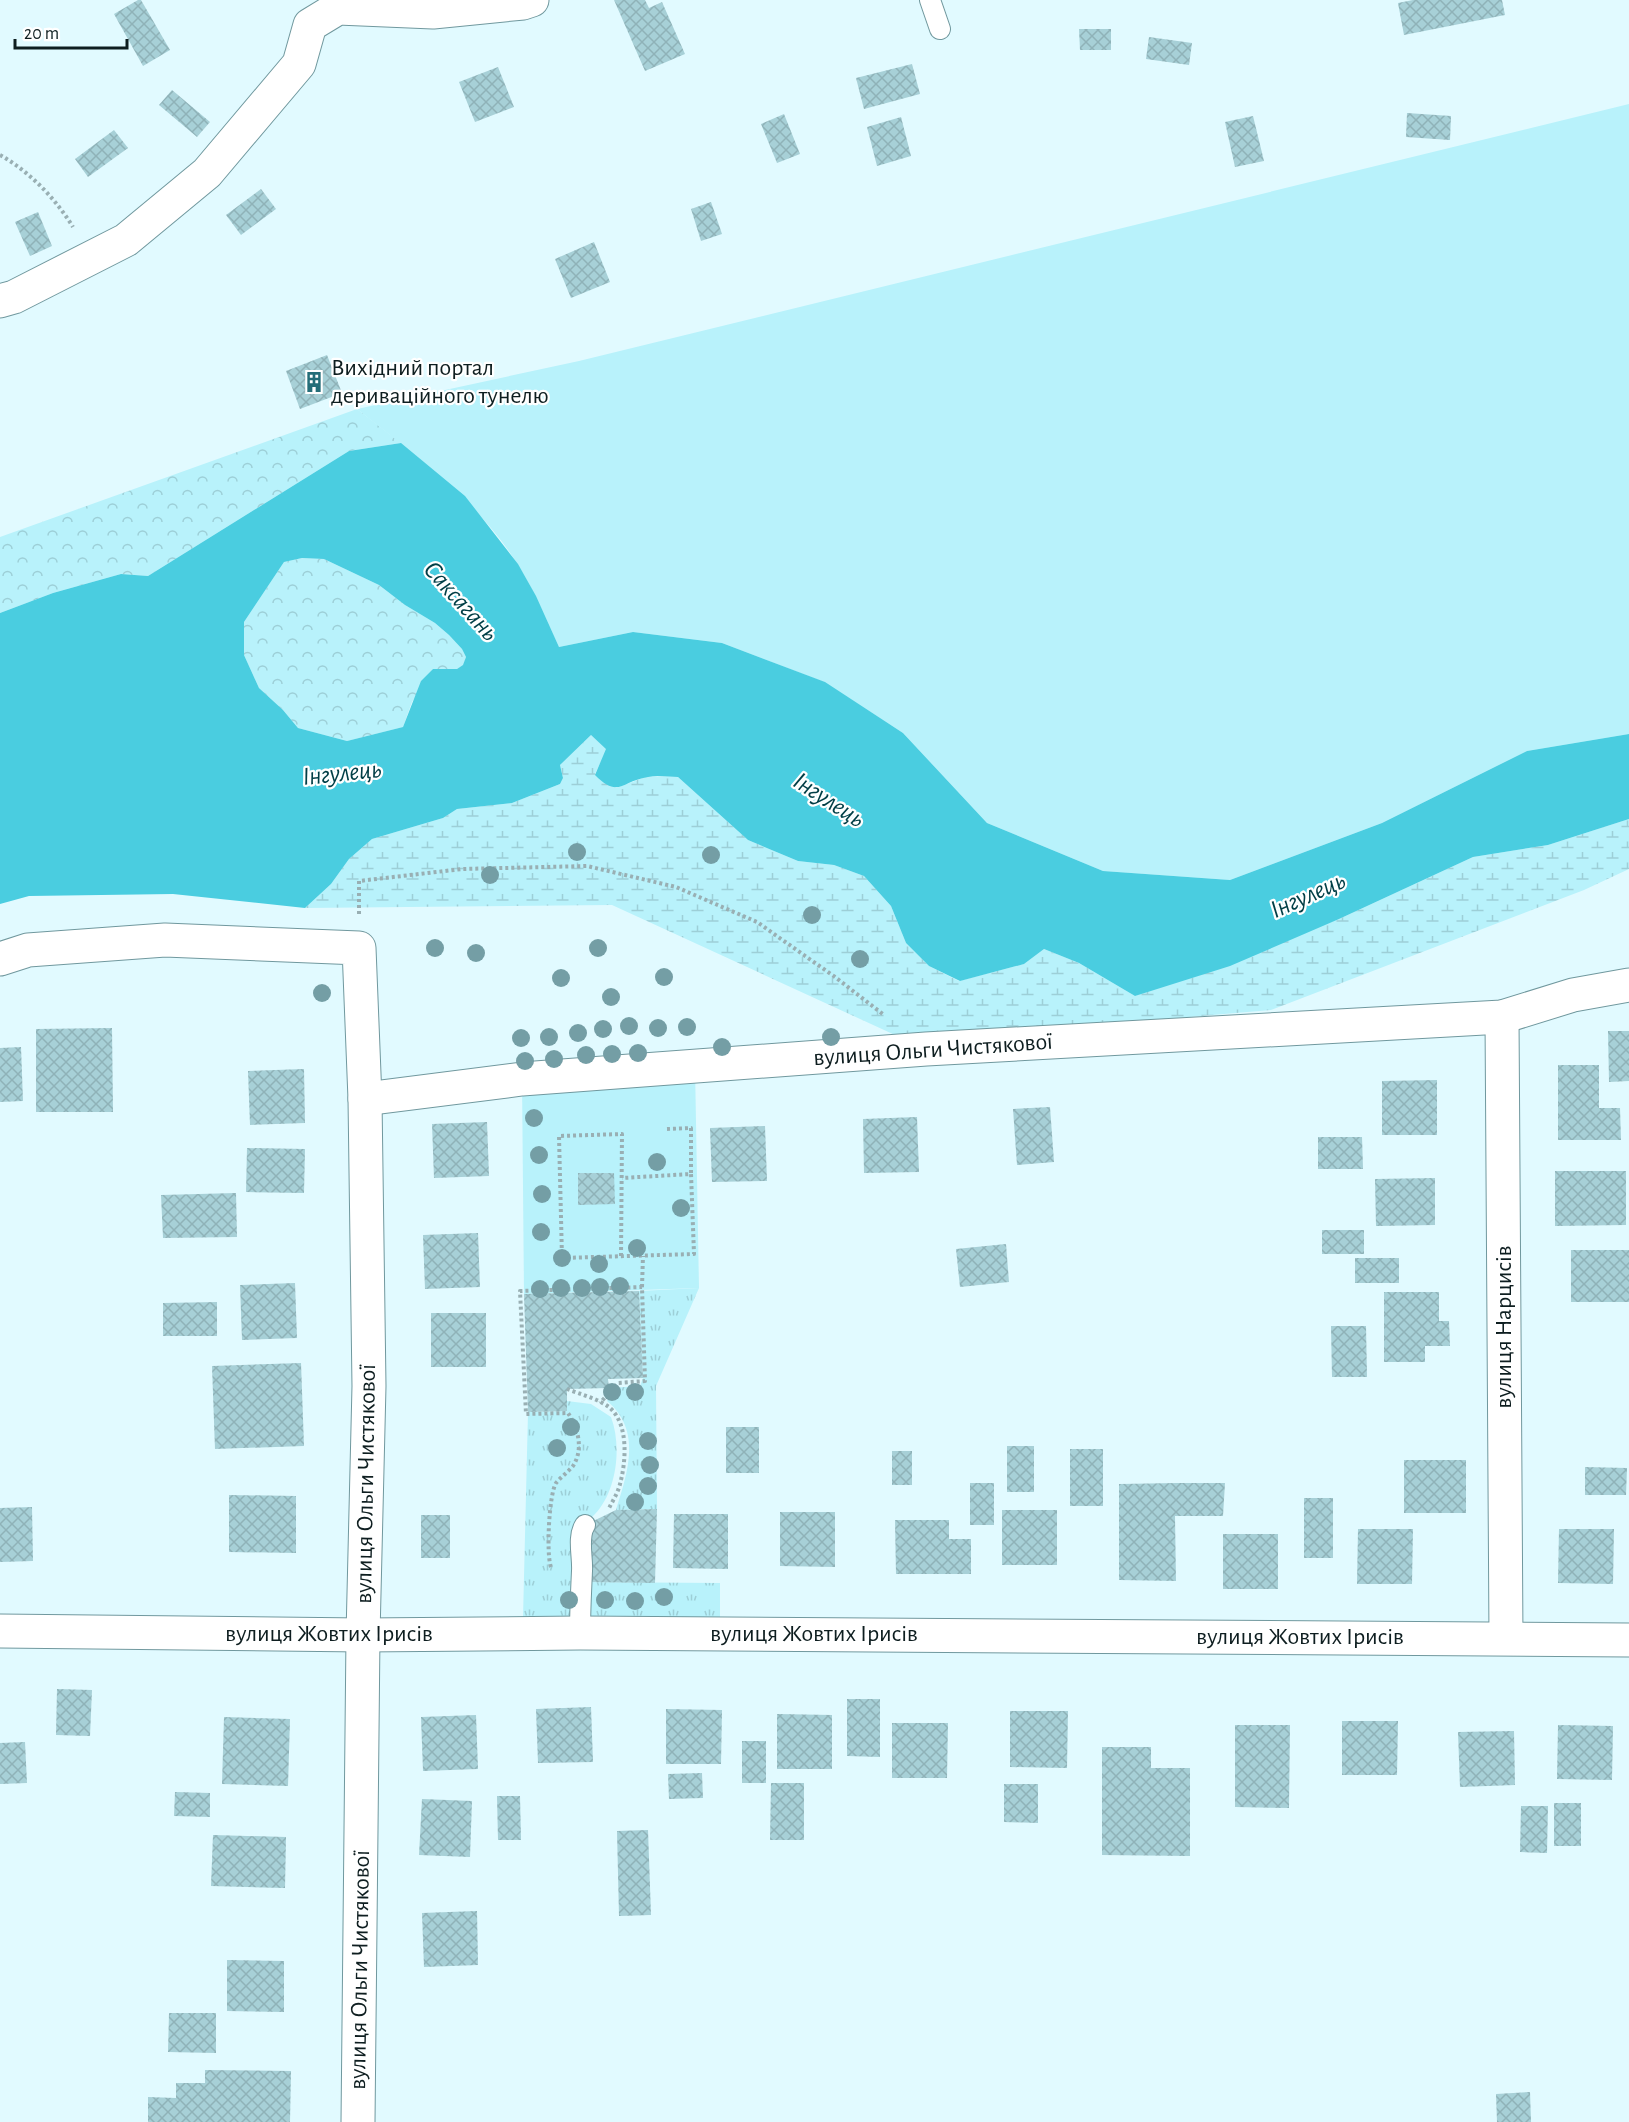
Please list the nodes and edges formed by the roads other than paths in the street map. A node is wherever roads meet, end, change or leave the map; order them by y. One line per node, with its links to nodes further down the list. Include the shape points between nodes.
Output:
1 (532, 0): 4 (street, via 433,12 338,8 310,25 299,64 207,173 126,240)
2 (930, 0): 3 (lane)
3 (939, 29)
4 (0, 301)
5 (0, 958): 8 (street, вулиця Ольги Чистякової, via 28,950 165,940 359,948)
6 (1629, 985): 7 (street, вулиця Ольги Чистякової, via 1573,994)
7 (1502, 1017): 8 (street, вулиця Ольги Чистякової, via 926,1049 522,1078); 13 (street, вулиця Нарцисів)
8 (365, 1099): 12 (street, вулиця Ольги Чистякової, via 369,1386)
9 (585, 1525): 11 (lane, via 581,1531)
10 (0, 1631): 12 (street, вулиця Жовтих Ірисів)
11 (580, 1633): 12 (street, вулиця Жовтих Ірисів); 13 (street, вулиця Жовтих Ірисів)
12 (363, 1635): 15 (street, вулиця Ольги Чистякової)
13 (1506, 1638): 14 (street, вулиця Жовтих Ірисів)
14 (1629, 1640)
15 (358, 2122)

